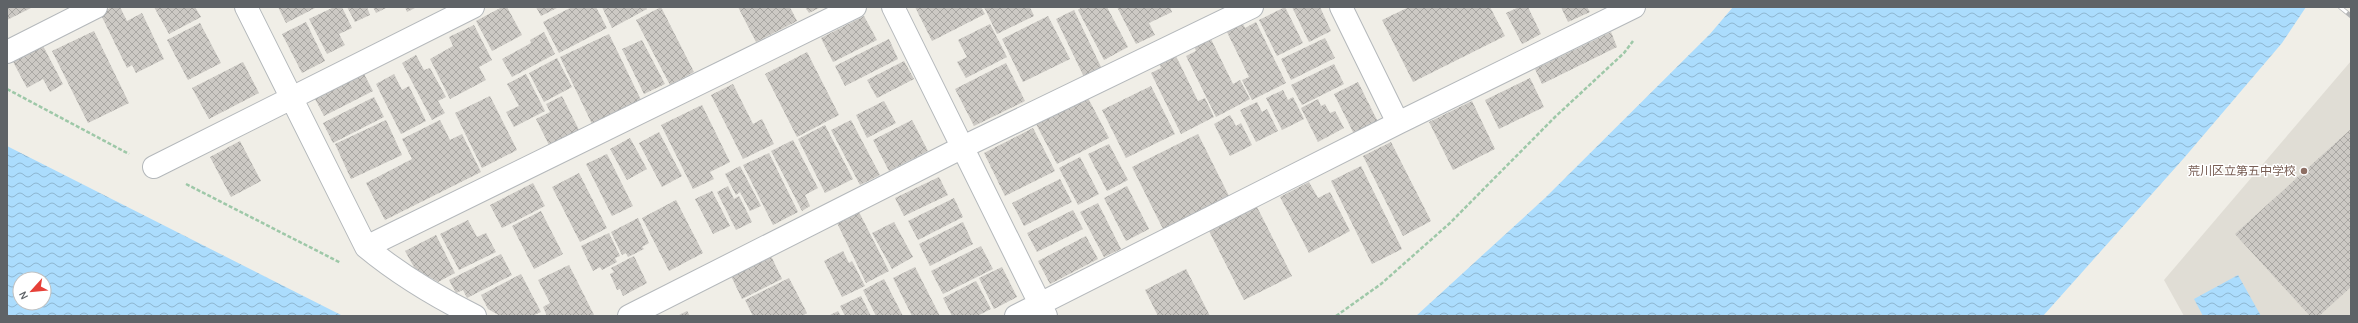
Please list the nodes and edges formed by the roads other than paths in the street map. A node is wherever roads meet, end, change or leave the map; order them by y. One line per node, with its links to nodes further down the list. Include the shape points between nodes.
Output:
1 (96, 7): 9 (street)
2 (246, 7): 10 (street)
3 (473, 7): 10 (street)
4 (855, 7): 14 (street)
5 (893, 7): 12 (street)
6 (1252, 7): 12 (street)
7 (1341, 7): 11 (street)
8 (1634, 7): 11 (street)
9 (7, 52)
10 (291, 97): 13 (street); 14 (street)
11 (1398, 123): 15 (street)
12 (962, 147): 15 (street); 17 (street)
13 (154, 167)
14 (366, 247): 16 (street, via 397,272 439,298)
15 (1043, 310): 18 (street)
16 (475, 316)
17 (629, 316)
18 (1016, 316)

